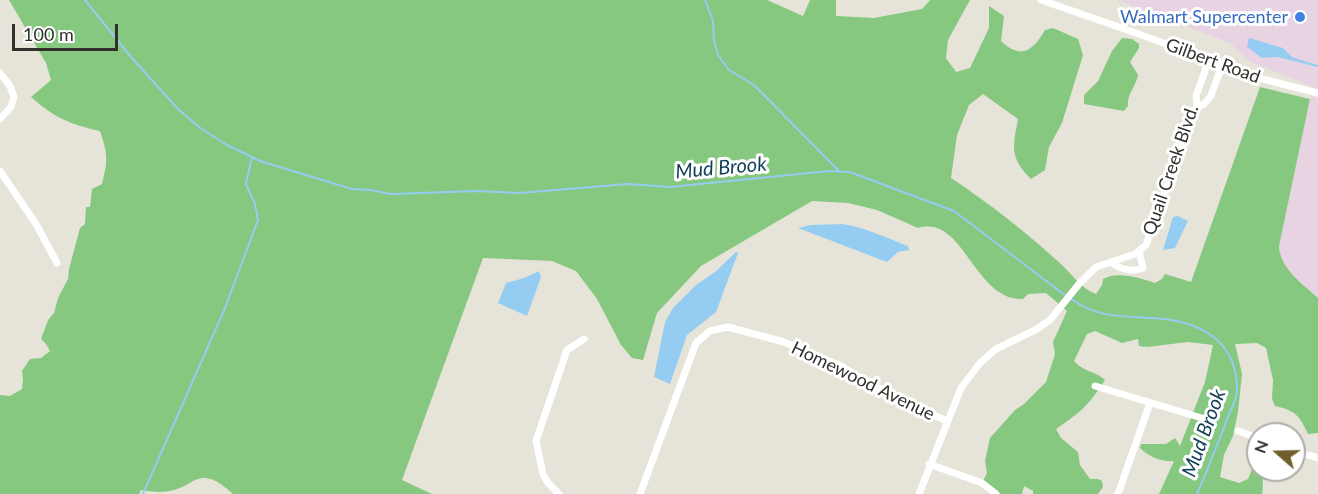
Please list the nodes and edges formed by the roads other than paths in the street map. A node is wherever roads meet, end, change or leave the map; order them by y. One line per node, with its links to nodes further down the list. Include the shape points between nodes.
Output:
1 (1041, 0): 2 (street, Gilbert Road)
2 (1209, 60): 3 (street, Gilbert Road); 6 (street, Quail Creek Blvd., via 1196,96)
3 (1222, 65): 5 (street, Gilbert Road); 6 (street, via 1209,100)
4 (0, 73): 7 (street, via 14,97)
5 (1318, 93)
6 (1197, 105): 9 (street, Quail Creek Blvd., via 1146,245)
7 (0, 119)
8 (0, 171): 11 (street)
9 (1139, 251): 10 (street, Quail Creek Blvd.); 10 (street, via 1143,268 1127,270)
10 (1110, 262): 16 (street, Quail Creek Blvd., via 1096,267 1083,279 1050,320 996,349 980,363 961,388)
11 (57, 263)
12 (584, 339): 20 (street, via 567,350 536,441 543,474)
13 (1095, 386): 14 (street)
14 (1150, 403): 15 (street); 24 (street)
15 (1205, 419)
16 (947, 421): 19 (street); 21 (street, Homewood Avenue, via 808,351 720,327 696,343)
17 (1238, 431): 18 (street)
18 (1246, 434)
19 (929, 464): 22 (street); 23 (street, via 982,483)
20 (559, 494)
21 (640, 494)
22 (919, 494)
23 (996, 494)
24 (1118, 494)

